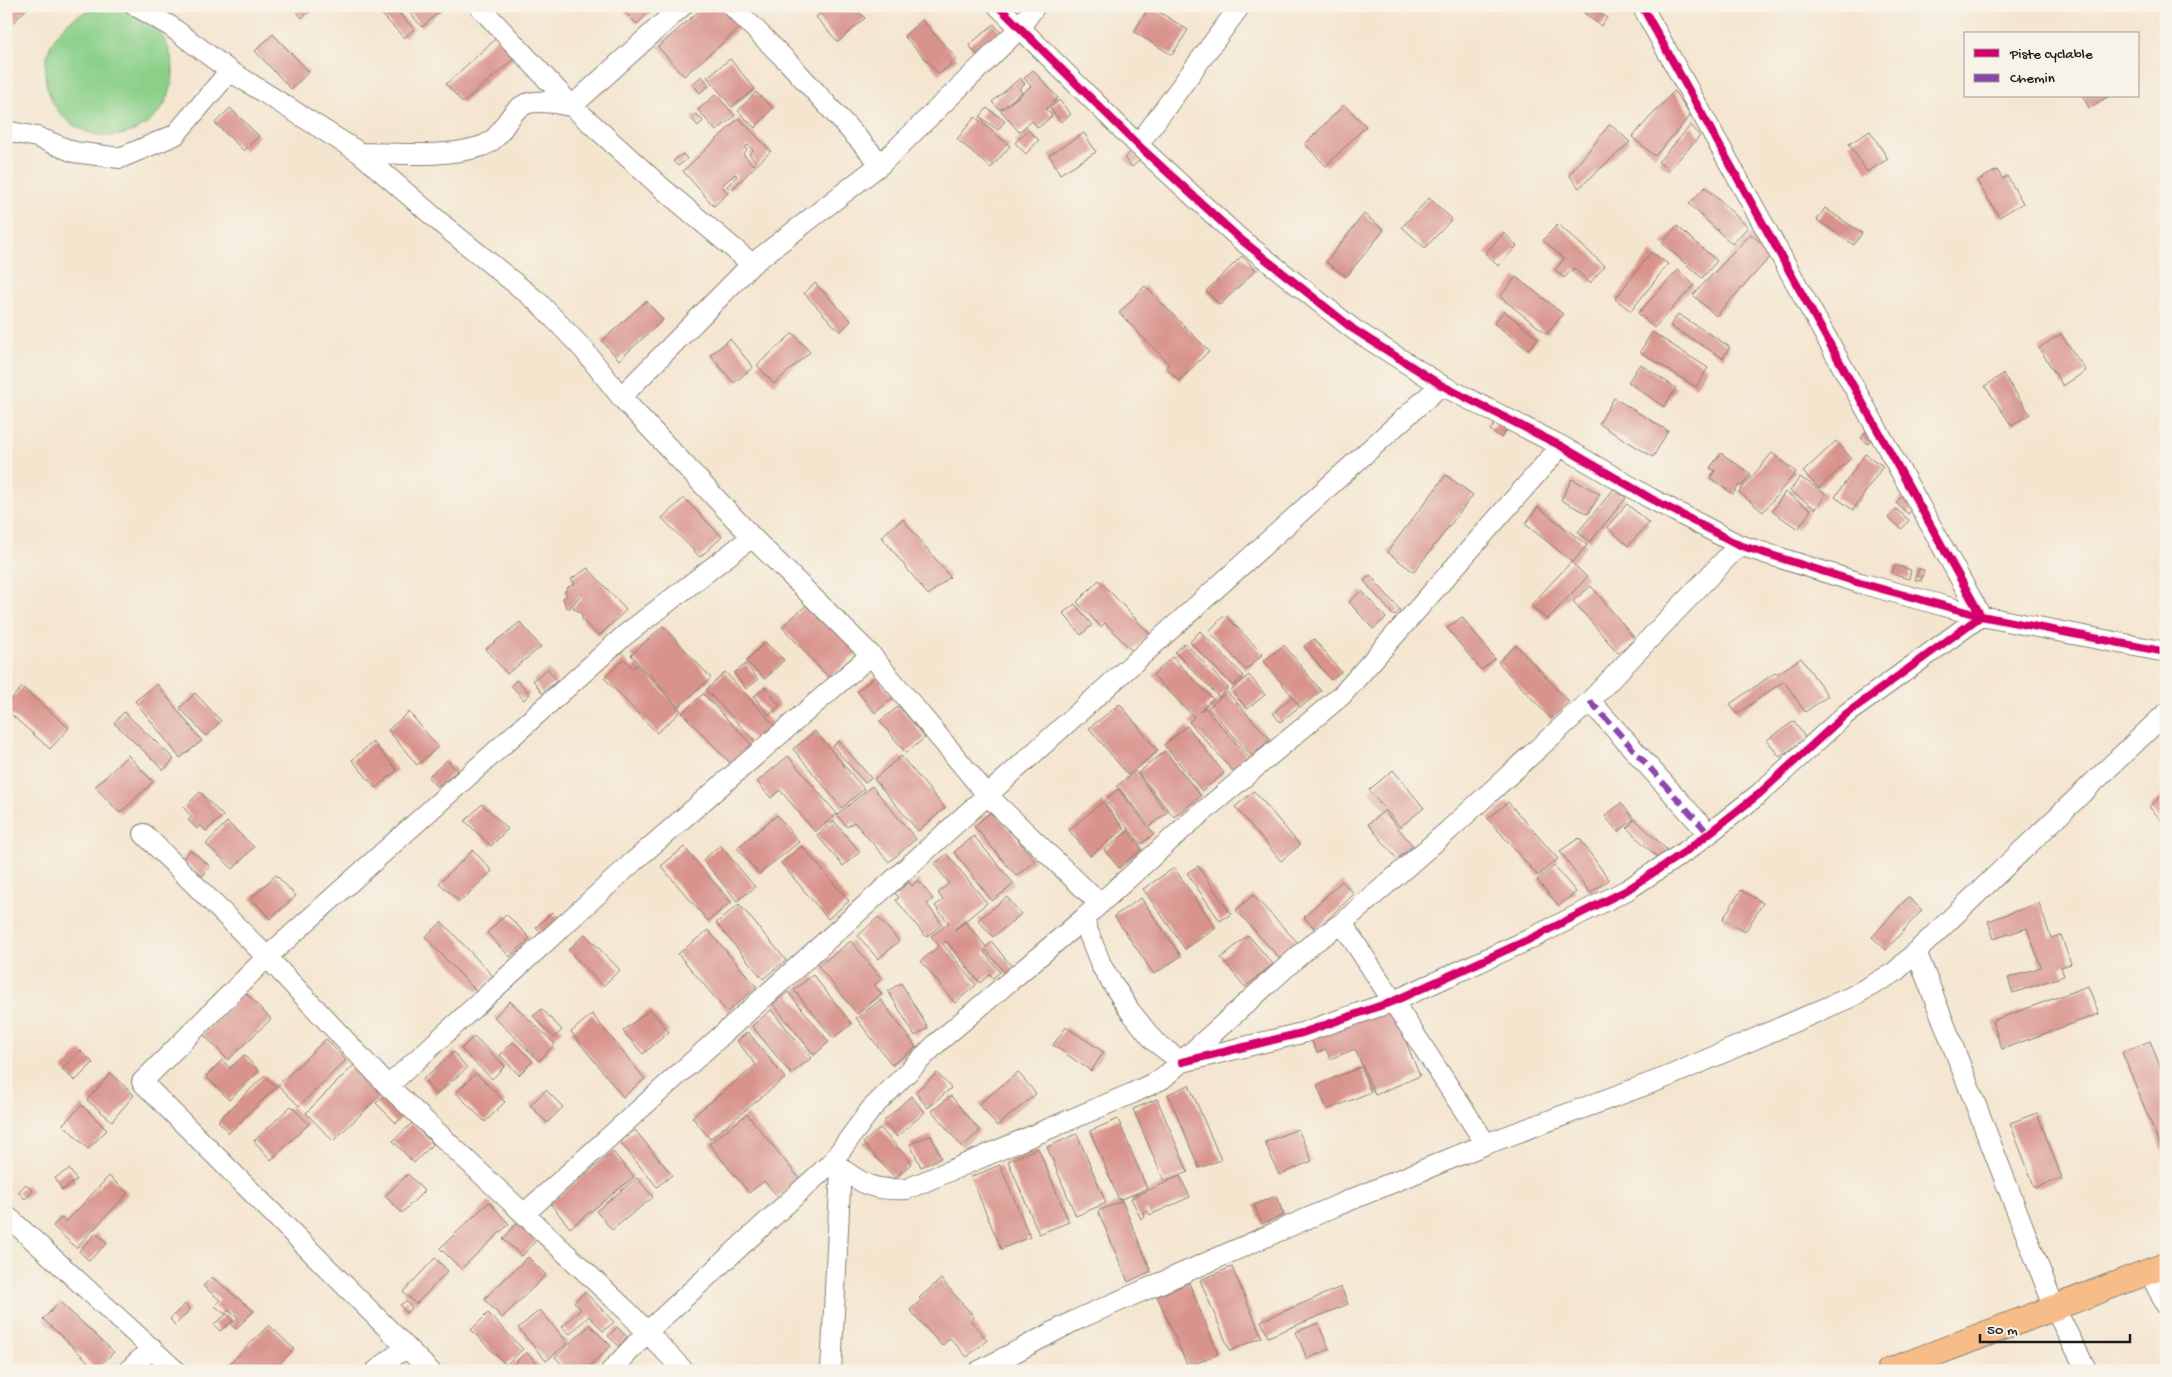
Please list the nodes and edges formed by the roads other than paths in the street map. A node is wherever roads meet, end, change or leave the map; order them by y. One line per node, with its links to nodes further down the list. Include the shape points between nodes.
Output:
1 (136, 6): 10 (street, via 170,26)
2 (478, 6): 11 (street)
3 (682, 6): 11 (street)
4 (732, 6): 15 (street)
5 (998, 6): 9 (street)
6 (1035, 6): 9 (street)
7 (1240, 6): 13 (street)
8 (1642, 6): 22 (street)
9 (1019, 29): 13 (street); 15 (street)
10 (230, 71): 12 (street, via 175,135 120,158 74,152 37,137); 14 (street)
11 (572, 106): 14 (street, via 527,103 517,109 500,136 480,147 434,154); 16 (street)
12 (6, 131)
13 (1138, 145): 17 (street, via 1239,238 1352,329)
14 (360, 153): 18 (street, via 538,302 584,350)
15 (881, 164): 16 (street)
16 (752, 264): 18 (street)
17 (1441, 385): 19 (street); 27 (street)
18 (621, 397): 20 (street)
19 (1561, 446): 21 (street); 30 (street, via 1342,695 1187,825)
20 (752, 537): 24 (street); 34 (street, via 625,635)
21 (1739, 545): 22 (street); 25 (street)
22 (1981, 616): 23 (street); 29 (street, via 1846,714 1759,794)
23 (2166, 652)
24 (871, 655): 27 (street); 37 (street, via 633,862)
25 (1590, 701): 29 (street); 32 (street)
26 (2166, 713): 33 (street)
27 (988, 796): 30 (street); 40 (street)
28 (144, 834): 34 (street)
29 (1709, 834): 35 (street, via 1627,890 1528,940)
30 (1100, 904): 31 (street)
31 (1083, 919): 36 (street, via 1102,967 1130,1011 1154,1041); 39 (street, via 931,1050 871,1109)
32 (1342, 923): 35 (street); 36 (street, via 1312,944)
33 (1916, 951): 38 (street, via 1895,972 1851,997 1667,1077); 44 (street)
34 (267, 958): 37 (street); 46 (street, via 142,1082)
35 (1394, 1001): 36 (street, via 1302,1033); 38 (street)
36 (1182, 1062): 39 (street, via 1162,1079 1134,1093 908,1189 885,1190 865,1185)
37 (388, 1086): 40 (street)
38 (1486, 1144): 55 (street, via 1076,1320)
39 (837, 1165): 45 (street); 54 (street)
40 (525, 1212): 45 (street)
41 (10, 1224): 47 (street)
42 (2157, 1269): 43 (street); 44 (main road)
43 (2166, 1305)
44 (2055, 1309): 56 (main road); 57 (street)
45 (648, 1331): 52 (street); 53 (street)
46 (406, 1347): 50 (street); 51 (street)
47 (152, 1348): 48 (street); 49 (street)
48 (128, 1371)
49 (176, 1371)
50 (376, 1371)
51 (430, 1371)
52 (611, 1371)
53 (684, 1371)
54 (832, 1371)
55 (979, 1371)
56 (1890, 1371)
57 (2087, 1371)

